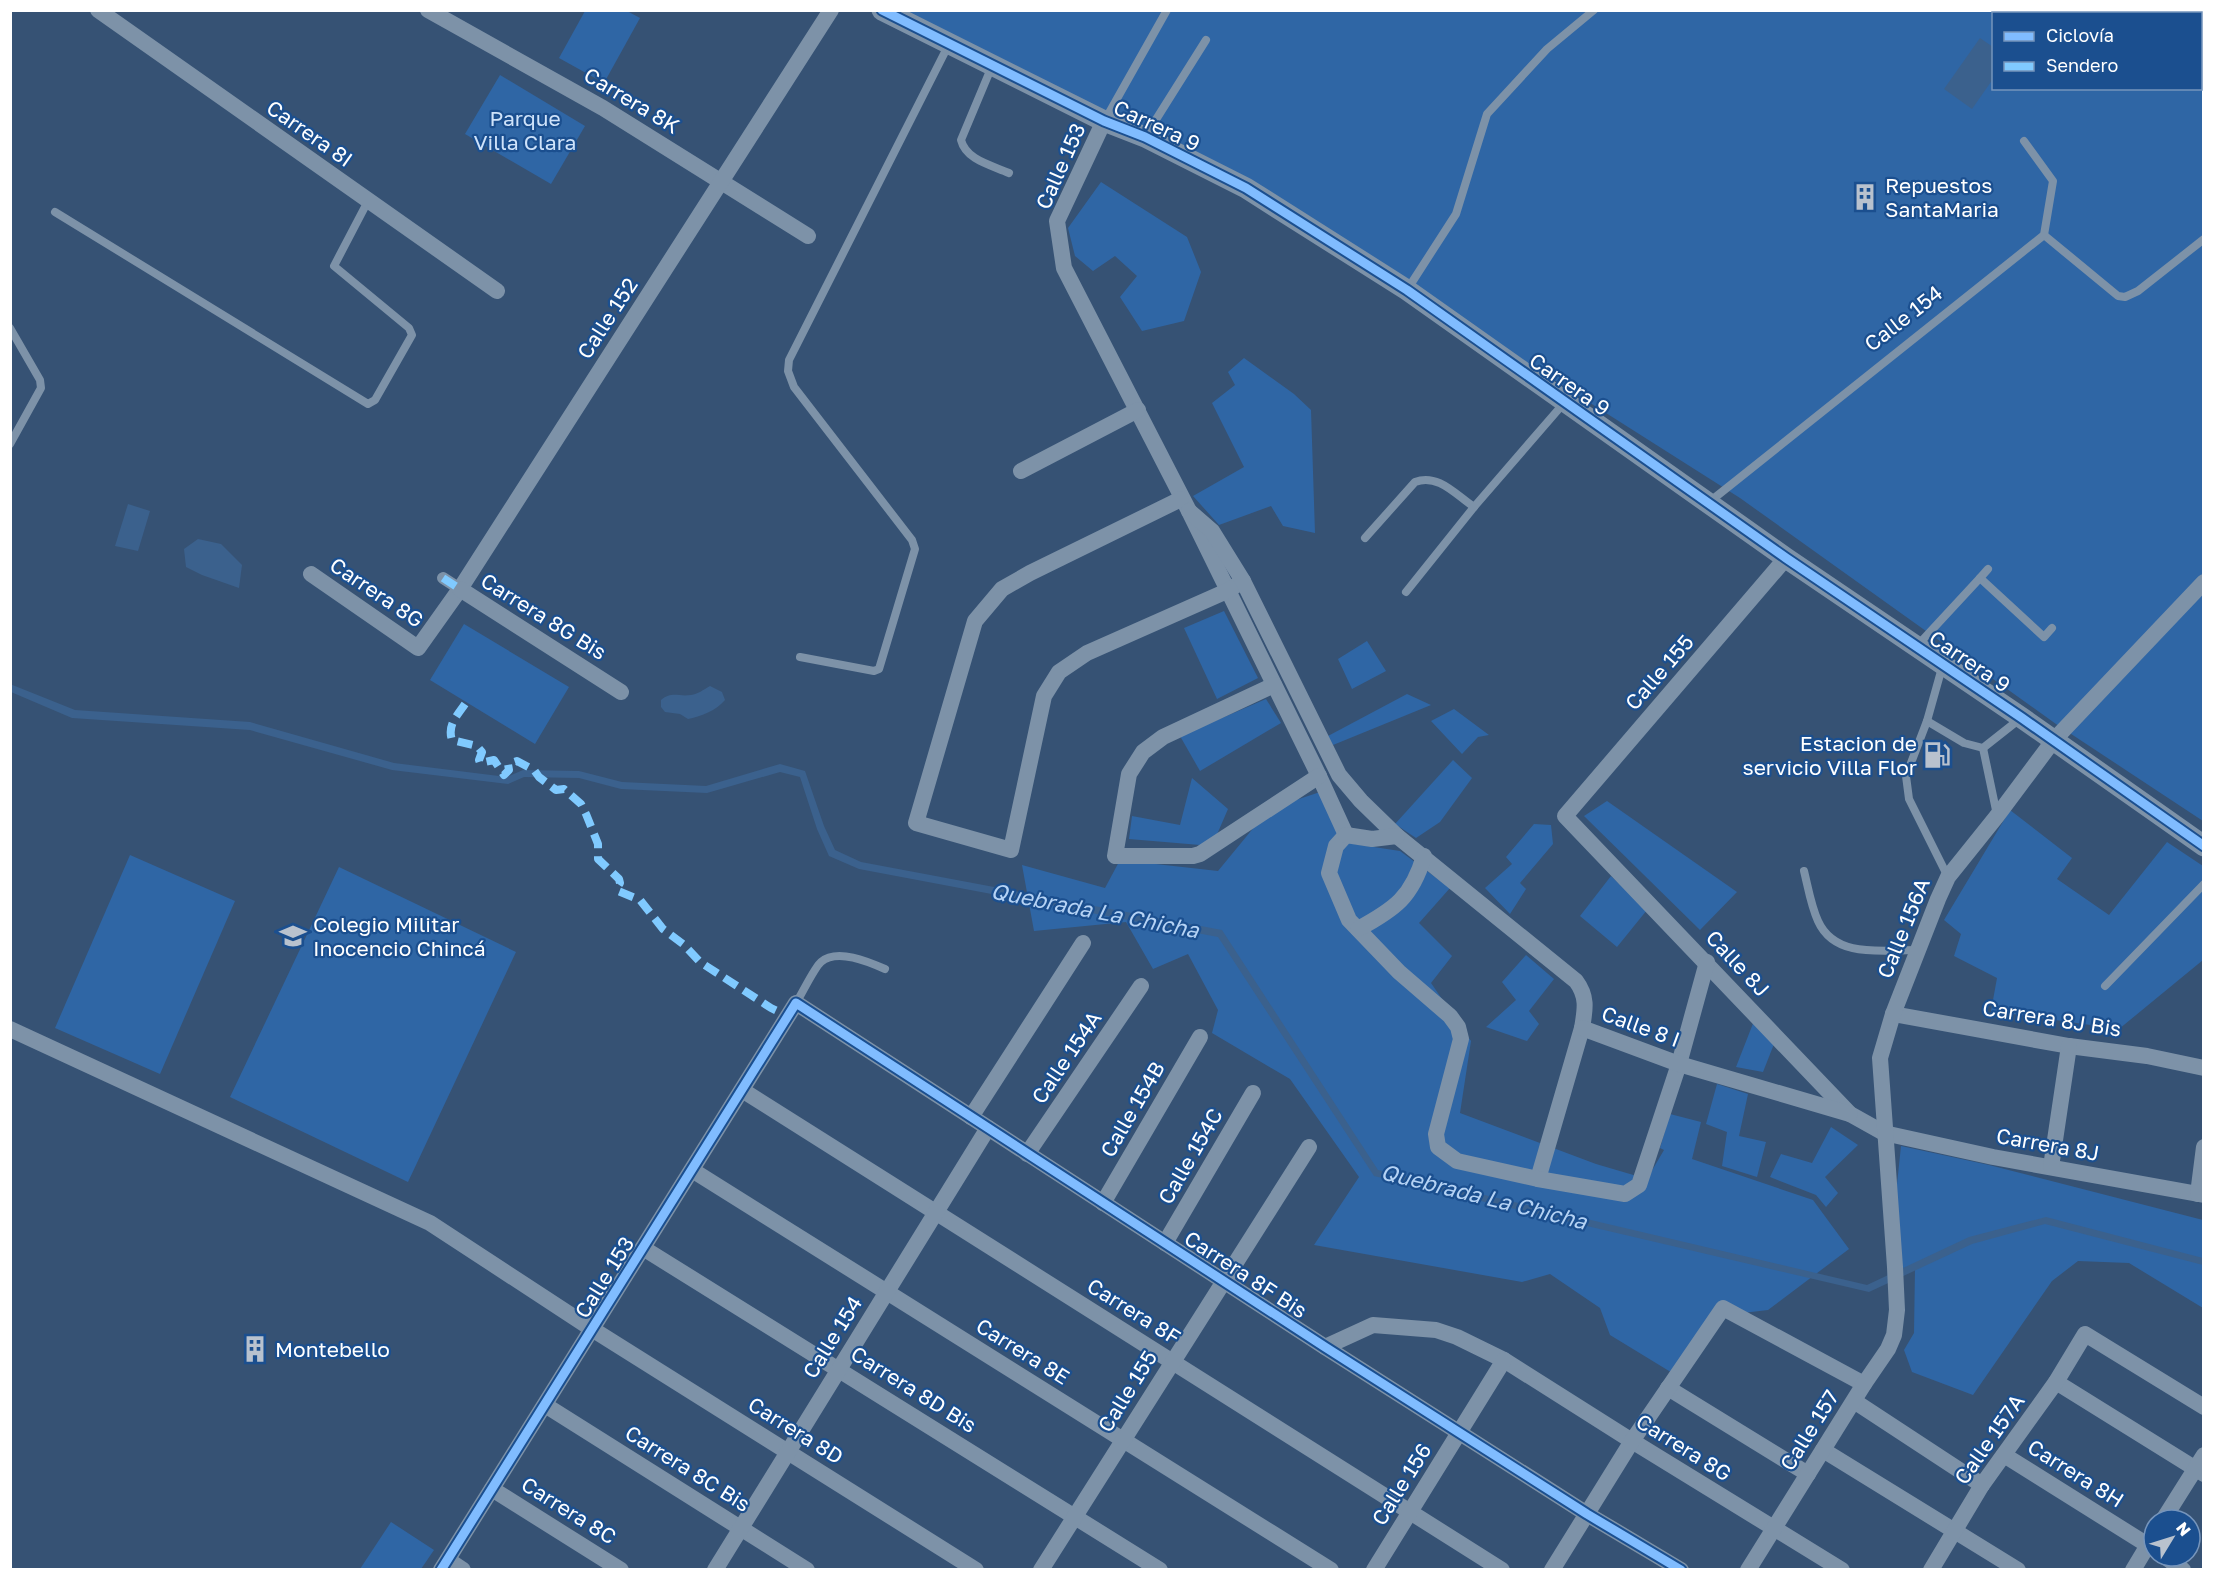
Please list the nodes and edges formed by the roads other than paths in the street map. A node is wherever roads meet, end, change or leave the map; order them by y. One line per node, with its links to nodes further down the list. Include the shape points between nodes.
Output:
1 (98, 10): 15 (street, Carrera 8I)
2 (428, 10): 14 (street, Carrera 8K, via 603,108)
3 (831, 10): 14 (street, Calle 152)
4 (882, 10): 8 (street, Carrera 9)
5 (1167, 10): 10 (lane, Calle 153)
6 (1594, 10): 20 (lane, via 1547,49 1487,114 1456,214)
7 (1206, 40): 11 (lane)
8 (949, 44): 9 (street, Carrera 9); 44 (lane, via 789,360 788,371 794,387 915,549 879,669)
9 (993, 65): 10 (street, Carrera 9); 13 (lane, via 961,140 969,155)
10 (1104, 121): 11 (street, Carrera 9); 24 (street, Calle 153, via 1057,221 1059,241 1064,268)
11 (1145, 137): 20 (street, Carrera 9, via 1246,188)
12 (2024, 141): 17 (lane, via 2053,181)
13 (1009, 173)
14 (722, 181): 18 (street, Carrera 8K); 38 (street, Calle 152)
15 (368, 201): 16 (lane, via 334,266 409,328 412,335 375,400 368,405); 21 (street, Carrera 8I)
16 (55, 212)
17 (2044, 235): 19 (lane, via 2118,296 2125,297); 27 (lane, Calle 154)
18 (808, 236)
19 (2204, 239)
20 (1407, 290): 23 (street, Carrera 9)
21 (497, 291)
22 (10, 328): 25 (lane, via 41,388)
23 (1564, 403): 27 (street, Carrera 9); 29 (lane)
24 (1138, 410): 26 (street); 28 (street, Calle 153)
25 (10, 444)
26 (1022, 471)
27 (1708, 503): 31 (street, Carrera 9)
28 (1185, 505): 36 (street, Calle 8 I, via 1212,531); 39 (street, Calle 153); 39 (street, via 1030,573 1002,590 975,621 916,824 1011,850 1044,696 1059,672 1087,653)
29 (1474, 507): 30 (lane, via 1438,482 1425,478 1416,482); 40 (lane)
30 (1365, 538)
31 (1786, 558): 42 (street, Carrera 9); 53 (street, Calle 155)
32 (1988, 569): 35 (lane)
33 (311, 574): 43 (street, Carrera 8G)
34 (443, 578): 38 (street, Carrera 8G Bis)
35 (1980, 578): 41 (lane, via 2044,637); 42 (lane)
36 (1244, 581): 39 (street); 56 (street, Calle 8 I, via 1339,775)
37 (2204, 582): 50 (street, Calle 156A)
38 (460, 590): 43 (street, Calle 152); 47 (street, Carrera 8G Bis)
39 (1227, 591): 46 (street, Calle 153)
40 (1406, 592)
41 (2052, 628)
42 (1917, 646): 45 (street, Carrera 9)
43 (418, 648)
44 (800, 657)
45 (1943, 664): 48 (street, Carrera 9); 49 (lane)
46 (1274, 685): 52 (street, Calle 153); 52 (street, via 1163,737 1143,752 1129,774 1115,856 1200,855)
47 (621, 692)
48 (2022, 717): 50 (street, Carrera 9); 51 (lane)
49 (1927, 721): 51 (lane, via 1964,743); 60 (lane, via 1906,776 1908,799)
50 (2053, 741): 54 (street, Calle 156A); 57 (street, Carrera 9)
51 (1983, 748): 54 (lane)
52 (1319, 776): 55 (street, Calle 153)
53 (1565, 816): 65 (street, Calle 8J)
54 (1997, 816): 60 (street, Calle 156A)
55 (1346, 835): 56 (street, via 1372,839); 62 (street, via 1336,846 1329,873 1349,920)
56 (1397, 836): 58 (street, Calle 8 I)
57 (2204, 846)
58 (1424, 856): 62 (street, via 1418,878 1404,898 1383,916); 71 (street, Calle 8 I, via 1576,981 1586,1004)
59 (1803, 871): 64 (lane, via 1818,920 1828,937 1843,947)
60 (1948, 877): 64 (street, Calle 156A)
61 (2204, 884): 68 (lane)
62 (1358, 929): 88 (street, via 1458,1027 1461,1039 1436,1134 1438,1147 1457,1161)
63 (1083, 944): 80 (street)
64 (1918, 950): 70 (street, Calle 156A)
65 (1707, 962): 75 (street); 79 (street, Calle 8J)
66 (885, 969): 69 (lane, Calle 153, via 845,956 829,958 821,962)
67 (1142, 986): 85 (street, Calle 154A)
68 (2105, 986)
69 (796, 1003): 77 (street, Calle 153); 80 (street, Carrera 8F Bis)
70 (1893, 1014): 74 (street, Carrera 8J Bis); 82 (street, Calle 156A, via 1880,1059)
71 (1582, 1028): 75 (street, Calle 8 I); 88 (street)
72 (10, 1029): 97 (street, Carrera 8D, via 430,1223)
73 (1200, 1037): 90 (street, Calle 154B)
74 (2069, 1046): 76 (street, Carrera 8J Bis); 86 (street)
75 (1679, 1064): 79 (street, Calle 8 I); 88 (street, via 1638,1185 1625,1194)
76 (2204, 1068)
77 (742, 1090): 87 (street, Calle 153); 91 (street, Carrera 8F)
78 (1253, 1093): 92 (street, Calle 154C)
79 (1850, 1114): 82 (street, Calle 8J)
80 (971, 1117): 81 (street, Carrera 8F Bis)
81 (988, 1128): 85 (street, Carrera 8F Bis); 91 (street, Calle 154)
82 (1884, 1133): 86 (street, Carrera 8J); 96 (street, Calle 156A)
83 (1309, 1147): 94 (street, Calle 155)
84 (2204, 1147): 89 (street)
85 (1027, 1154): 90 (street, Carrera 8F Bis)
86 (2051, 1167): 89 (street, Carrera 8J)
87 (692, 1170): 93 (street, Calle 153); 95 (street, Carrera 8E)
88 (1538, 1179)
89 (2200, 1194)
90 (1103, 1203): 92 (street, Carrera 8F Bis)
91 (936, 1213): 95 (street, Calle 154); 100 (street, Carrera 8F)
92 (1165, 1243): 94 (street, Carrera 8F Bis)
93 (643, 1248): 97 (street, Calle 153); 101 (street, Carrera 8D Bis)
94 (1223, 1281): 98 (street, Carrera 8F Bis); 100 (street, Calle 155)
95 (886, 1292): 101 (street, Calle 154); 109 (street, Carrera 8E)
96 (1897, 1310): 103 (street, Calle 157, via 1888,1349)
97 (592, 1329): 106 (street, Calle 153); 112 (street, Carrera 8D)
98 (1325, 1347): 99 (street, Carrera 8G, via 1372,1325 1436,1330); 108 (street, Carrera 8F Bis)
99 (1504, 1360): 108 (street, Calle 156); 110 (street, Carrera 8G)
100 (1172, 1362): 109 (street, Calle 155); 119 (street, Carrera 8F)
101 (839, 1369): 112 (street, Calle 154); 121 (street, Carrera 8D Bis)
102 (2056, 1382): 107 (street, Calle 157A, via 2085,1335); 113 (street, Calle 157A); 114 (street)
103 (1864, 1384): 104 (street, via 1723,1308); 105 (street, Calle 157)
104 (1668, 1388): 110 (street); 115 (street)
105 (1854, 1401): 111 (street, Calle 157); 116 (street)
106 (545, 1405): 117 (street, Calle 153); 122 (street, Carrera 8C Bis)
107 (2204, 1407)
108 (1459, 1432): 119 (street, Calle 156); 120 (street, Carrera 8F Bis)
109 (1123, 1440): 121 (street, Calle 155); 135 (street, Carrera 8E)
110 (1632, 1441): 120 (street); 123 (street, Carrera 8G)
111 (1823, 1450): 115 (street, Calle 157); 124 (street)
112 (788, 1452): 122 (street, Calle 154); 132 (street, Carrera 8D)
113 (2004, 1455): 116 (street, Calle 157A); 125 (street, Carrera 8H)
114 (2201, 1466): 118 (street)
115 (1808, 1474): 123 (street, Calle 157)
116 (1982, 1485): 124 (street, Calle 157A)
117 (492, 1489): 127 (street, Calle 153); 129 (street, Carrera 8C)
118 (2171, 1508)
119 (1410, 1512): 136 (street, Calle 156); 137 (street, Carrera 8F)
120 (1587, 1514): 138 (street); 139 (street, Carrera 8F Bis)
121 (1075, 1516): 133 (street, Calle 155); 134 (street, Carrera 8D Bis)
122 (740, 1528): 130 (street, Calle 154); 131 (street, Carrera 8C Bis)
123 (1774, 1528): 140 (street, Calle 157); 141 (street, Carrera 8G)
124 (1954, 1531): 142 (street, Calle 157A); 143 (street)
125 (2142, 1537)
126 (2142, 1557): 144 (street)
127 (444, 1565): 128 (street)
128 (463, 1569)
129 (621, 1569)
130 (715, 1569)
131 (807, 1569)
132 (976, 1569)
133 (1041, 1569)
134 (1160, 1569)
135 (1331, 1569)
136 (1374, 1569)
137 (1502, 1569)
138 (1552, 1569)
139 (1681, 1569)
140 (1748, 1569)
141 (1842, 1569)
142 (1931, 1569)
143 (2018, 1569)
144 (2133, 1569)

